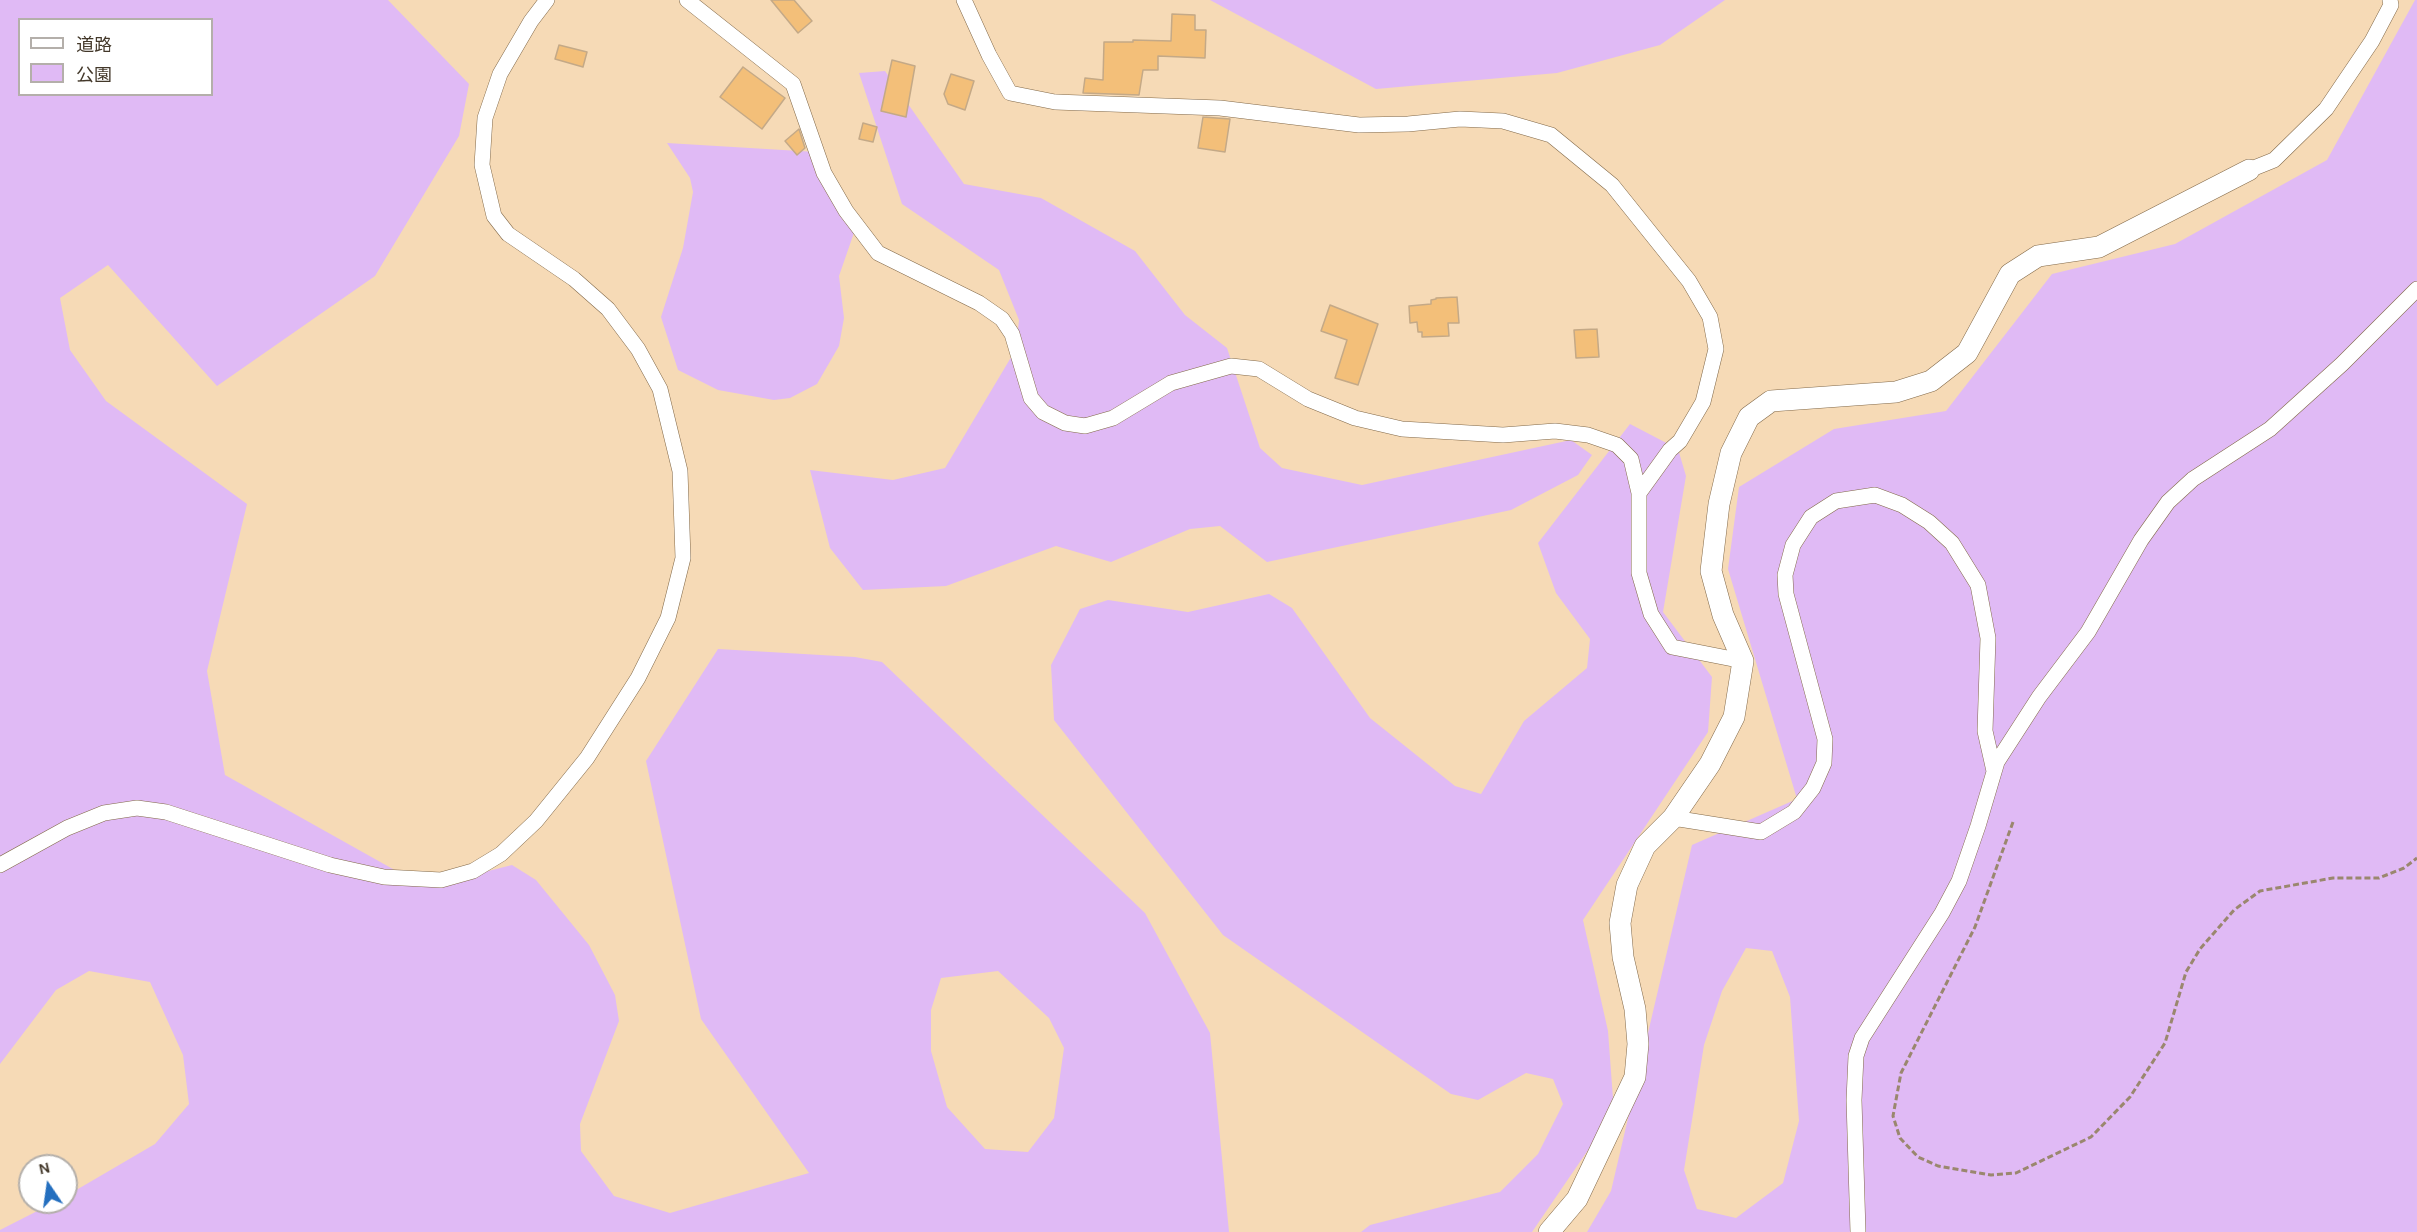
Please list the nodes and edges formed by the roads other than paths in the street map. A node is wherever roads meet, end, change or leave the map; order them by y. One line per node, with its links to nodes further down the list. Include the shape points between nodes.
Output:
1 (547, 0): 11 (street, via 500,74 485,118 482,165 494,216 508,234 574,279 608,309 638,349 660,389 680,471 683,558 668,618 638,678 587,758 536,821 501,854 473,871 441,880 384,877 330,865 166,812 137,808 104,813 67,828)
2 (687, 0): 7 (street, via 793,84 824,173 846,211 878,253 979,303 1002,319 1012,334 1031,398 1051,417 1085,426 1113,418 1171,383 1231,366 1259,369 1308,399 1355,418 1402,429 1588,435 1617,445 1631,459)
3 (964, 0): 7 (street, via 1010,93 1055,102 1220,108 1359,125 1460,119 1503,121 1551,135 1612,185 1689,281 1710,317 1716,349 1703,402 1680,441)
4 (2390, 0): 5 (street, via 2372,41 2326,109 2274,160)
5 (2249, 170): 8 (street, via 2099,246 2038,256 2010,274 1966,353 1932,381 1896,392 1771,401 1749,417 1731,453 1719,504 1711,572 1723,615)
6 (2417, 288): 9 (street, via 2270,429 2193,478 2168,502 2141,540 2088,632 2039,697)
7 (1639, 493): 8 (street, via 1640,573 1651,614 1672,647)
8 (1743, 661): 10 (street, via 1734,717 1710,764)
9 (1994, 771): 10 (street, via 1985,731 1988,638 1978,585 1952,543 1929,522 1902,505 1875,495 1846,499 1811,517 1793,544 1785,574 1786,594 1825,739 1824,763 1814,788 1794,812 1761,832); 13 (street, via 1959,881 1862,1038 1856,1056)
10 (1673, 818): 12 (street, via 1645,846 1627,885 1620,923 1635,1009 1635,1077 1577,1199)
11 (0, 865)
12 (1549, 1232)
13 (1858, 1232)

